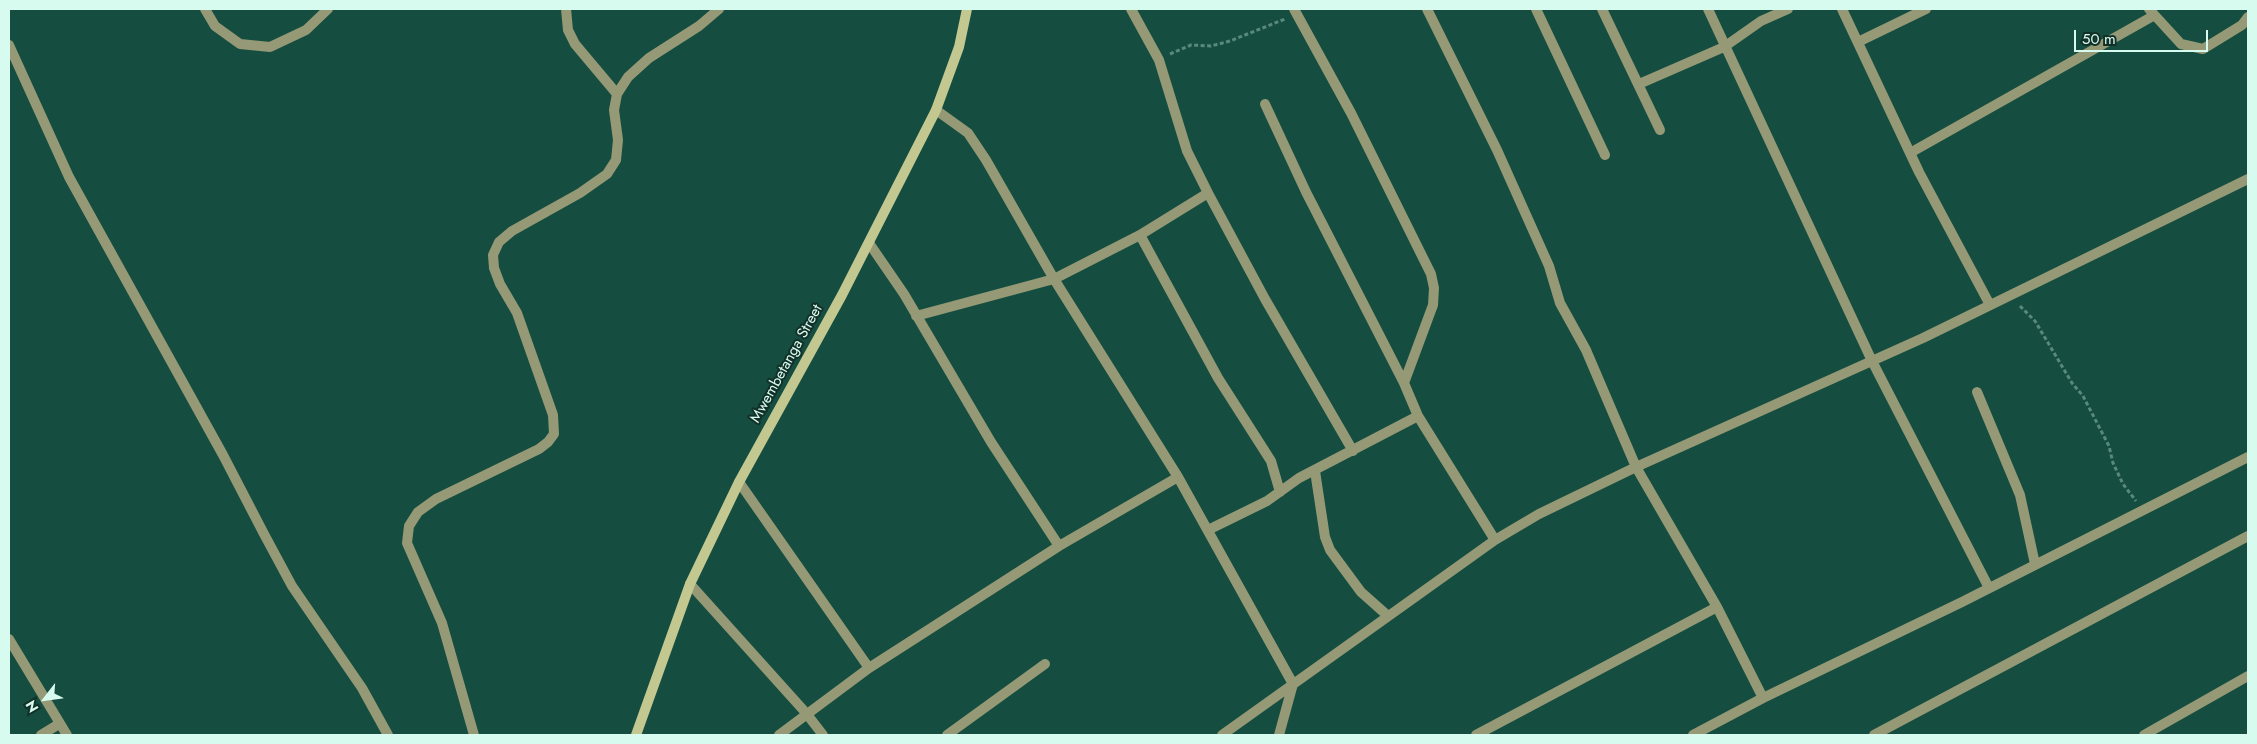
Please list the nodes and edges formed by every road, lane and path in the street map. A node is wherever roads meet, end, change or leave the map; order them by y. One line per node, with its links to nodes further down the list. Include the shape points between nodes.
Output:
1 (205, 9): 2 (street, via 215,26 240,44 270,47 306,30)
2 (328, 9)
3 (566, 9): 22 (street, via 568,30 575,44)
4 (719, 9): 22 (street, via 649,58)
5 (967, 9): 24 (street, Mwembetanga Street, via 959,47)
6 (1131, 9): 20 (street)
7 (1427, 9): 42 (street, via 1497,150 1549,266 1560,303 1586,350)
8 (1536, 9): 27 (street)
9 (1602, 9): 21 (street)
10 (1708, 9): 19 (street)
11 (1788, 9): 19 (street, via 1761,21)
12 (1842, 9): 17 (street)
13 (1926, 9): 17 (street)
14 (1295, 11): 20 (path, via 1230,41 1211,46 1191,45); 37 (street, via 1431,274 1433,305)
15 (2151, 12): 16 (street, via 2181,44 2203,49 2242,25); 26 (street)
16 (2248, 17)
17 (1858, 42): 26 (street)
18 (9, 45): 67 (street, via 69,177 223,454 292,586 362,688)
19 (1724, 47): 21 (street); 36 (street)
20 (1159, 60): 29 (street, via 1187,151)
21 (1639, 84): 25 (street)
22 (617, 94): 68 (street, via 614,110 618,140 616,160 607,174 580,194 512,231 499,242 493,255 497,276 517,313 554,416 554,434 539,449 436,500 418,512 409,526 407,543 442,622)
23 (1265, 104): 37 (street, via 1306,192)
24 (936, 110): 31 (street, Mwembetanga Street); 32 (street, via 968,134)
25 (1660, 130)
26 (1910, 153): 34 (street)
27 (1605, 156)
28 (2248, 179): 33 (street)
29 (1208, 193): 30 (street); 40 (street)
30 (1140, 235): 32 (street); 46 (street, via 1218,378 1271,461)
31 (869, 243): 35 (street); 45 (street, Mwembetanga Street)
32 (1054, 279): 35 (street); 44 (street)
33 (2010, 295): 34 (street); 47 (path, via 2035,322 2083,396 2109,446 2123,484)
34 (1990, 305): 36 (street)
35 (916, 316): 51 (street, via 991,442)
36 (1872, 361): 42 (street); 54 (street)
37 (1404, 383): 39 (street)
38 (1977, 392): 52 (street, via 2020,496)
39 (1418, 416): 40 (street); 50 (street)
40 (1353, 451): 43 (street)
41 (2248, 457): 47 (street)
42 (1636, 467): 50 (street, via 1539,514); 55 (street)
43 (1315, 471): 46 (street); 56 (street, via 1330,550 1361,592)
44 (1178, 477): 48 (street); 51 (street)
45 (739, 482): 53 (street, Mwembetanga Street); 59 (street)
46 (1280, 492): 48 (street)
47 (2142, 510): 52 (street)
48 (1208, 530): 61 (street)
49 (2248, 536): 77 (street)
50 (1495, 540): 56 (street)
51 (1059, 546): 59 (street)
52 (2034, 564): 54 (street)
53 (690, 584): 63 (street); 69 (street, Mwembetanga Street)
54 (1989, 588): 62 (street)
55 (1717, 607): 62 (street); 75 (street)
56 (1388, 616): 61 (street)
57 (9, 639): 64 (street)
58 (1045, 664): 72 (street)
59 (869, 668): 63 (street)
60 (2248, 676): 78 (street)
61 (1293, 684): 73 (street); 74 (street)
62 (1763, 698): 76 (street)
63 (806, 713): 70 (street); 71 (street)
64 (59, 724): 65 (street); 66 (street)
65 (41, 735)
66 (67, 735)
67 (388, 735)
68 (474, 735)
69 (636, 735)
70 (779, 735)
71 (823, 735)
72 (947, 735)
73 (1222, 735)
74 (1279, 735)
75 (1476, 735)
76 (1693, 735)
77 (1874, 735)
78 (2144, 735)

